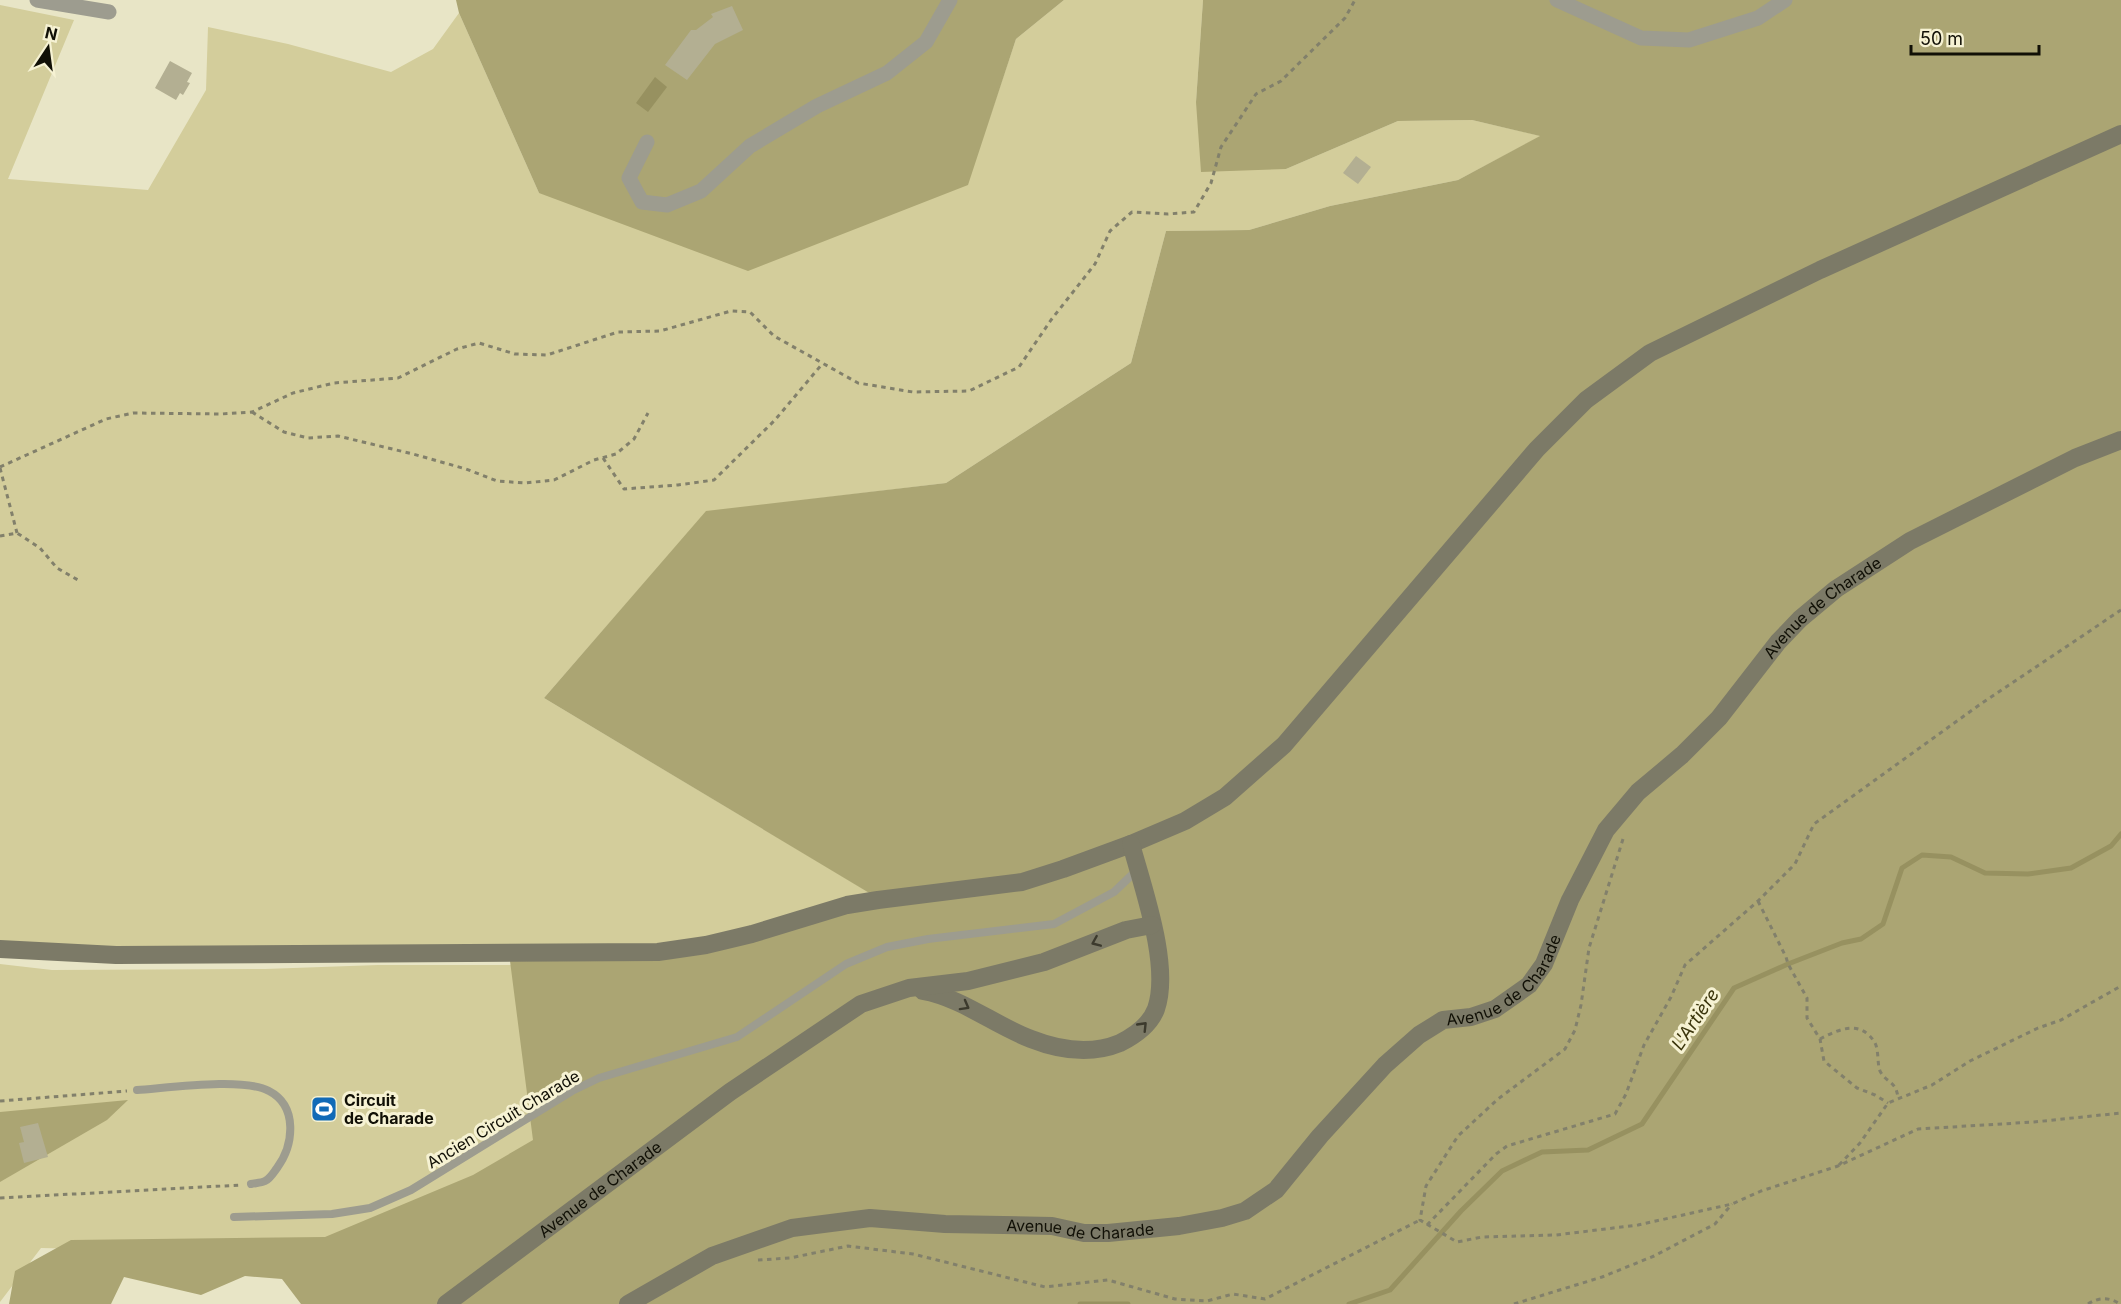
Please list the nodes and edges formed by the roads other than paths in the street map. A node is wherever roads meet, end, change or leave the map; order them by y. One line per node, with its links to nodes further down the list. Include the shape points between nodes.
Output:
1 (38, 0): 5 (street)
2 (950, 0): 7 (street, via 926,42 895,66 750,146 701,191 667,205 642,202 629,178)
3 (1557, 0): 4 (street, via 1641,38 1689,40 1758,18)
4 (1785, 0)
5 (108, 12)
6 (2121, 134): 9 (street, via 1694,330 1650,353 1607,383 1537,449 1284,745 1207,809)
7 (647, 142)
8 (2121, 440): 18 (street, Avenue de Charade, via 2075,458 1910,541 1836,589 1800,619 1711,725 1620,811 1570,900 1545,964 1529,985 1496,1010 1443,1020 1419,1035 1385,1065 1276,1190 1245,1211 1179,1226 1108,1233 1052,1226 870,1218 792,1228 712,1256)
9 (1131, 844): 10 (street); 12 (street, via 1022,882 847,905 729,939 658,952 116,955)
10 (1139, 869): 11 (street); 16 (lane, Ancien Circuit Charade, via 1114,892 1054,924 918,941 887,947 846,964 737,1037 599,1078 411,1190 370,1208 332,1214)
11 (1152, 925): 13 (street, Avenue de Charade, one-way to 13, via 1126,930 1044,962 968,981); 13 (street, one-way to 11, via 952,999 1030,1039 1058,1048 1112,1046 1130,1039 1149,1022 1155,1010 1160,976)
12 (0, 950)
13 (909, 988): 17 (street, Avenue de Charade, via 861,1004 788,1052)
14 (137, 1090): 15 (lane, via 237,1085 270,1091 288,1112 290,1138 272,1174 265,1181)
15 (251, 1184)
16 (234, 1217)
17 (446, 1304)
18 (628, 1304)

